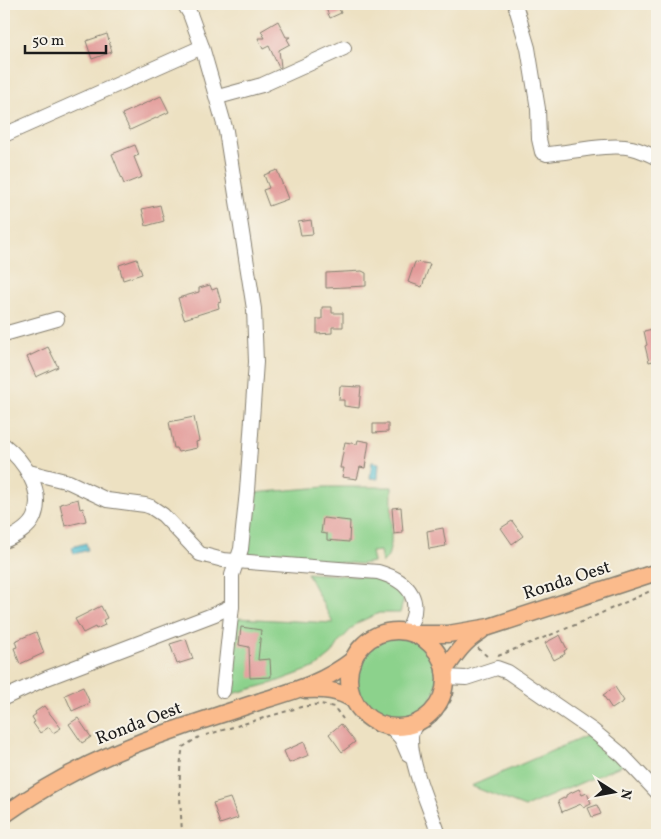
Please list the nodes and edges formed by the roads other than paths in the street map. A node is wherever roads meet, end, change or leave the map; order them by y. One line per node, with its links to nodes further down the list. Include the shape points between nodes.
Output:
1 (184, 4): 3 (street)
2 (515, 4): 7 (street, via 528,48 542,152 619,146 635,148)
3 (202, 47): 5 (street); 6 (street)
4 (344, 48): 5 (street, via 262,85)
5 (218, 97): 13 (street, via 246,252 256,338 247,491)
6 (4, 135)
7 (657, 158)
8 (57, 319): 9 (street)
9 (4, 334)
10 (4, 444): 11 (street)
11 (29, 472): 12 (street, via 36,497 34,517 18,534); 13 (street, via 69,482 107,500 151,507 163,515 200,554)
12 (4, 541)
13 (237, 561): 15 (street, via 232,575); 17 (street, via 386,575 414,596)
14 (657, 572): 16 (main road, Ronda Oest)
15 (232, 606): 21 (street); 22 (street)
16 (489, 627): 17 (main road, Ronda Oest, via 448,634); 19 (main road, Ronda Oest, via 469,638)
17 (410, 633): 18 (main road, via 393,631 375,636 360,648); 19 (main road, via 428,642 439,655)
18 (354, 659): 20 (main road, Ronda Oest); 23 (main road, via 350,672)
19 (448, 675): 25 (main road, via 437,704); 27 (street, via 466,678 497,668 508,672 592,730 622,755)
20 (298, 690): 23 (main road, Ronda Oest, via 328,689); 28 (main road, Ronda Oest, via 131,746 65,777)
21 (222, 691)
22 (4, 698)
23 (354, 700): 24 (main road, via 369,718)
24 (390, 726): 25 (main road); 26 (street, via 401,738)
25 (421, 726): 26 (street, via 412,732)
26 (414, 763): 29 (street)
27 (657, 792)
28 (4, 815)
29 (439, 835)

